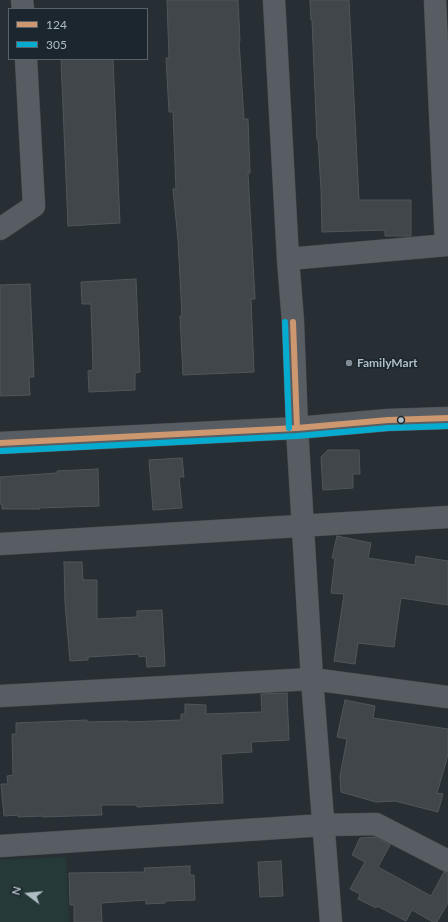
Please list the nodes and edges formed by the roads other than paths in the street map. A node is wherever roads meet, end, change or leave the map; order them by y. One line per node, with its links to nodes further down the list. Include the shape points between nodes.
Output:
1 (274, 0): 6 (street)
2 (435, 0): 5 (street)
3 (26, 60): 4 (street, via 34,206)
4 (0, 229)
5 (447, 245): 6 (street)
6 (288, 259): 8 (street)
7 (448, 418): 8 (street)
8 (297, 428): 9 (street); 11 (street)
9 (0, 443)
10 (448, 517): 11 (street)
11 (303, 525): 12 (street); 13 (street)
12 (0, 544)
13 (312, 679): 14 (street); 15 (street); 16 (street)
14 (0, 696)
15 (448, 697)
16 (324, 826): 17 (street); 18 (street, via 376,824); 19 (street)
17 (0, 846)
18 (448, 861)
19 (331, 922)

